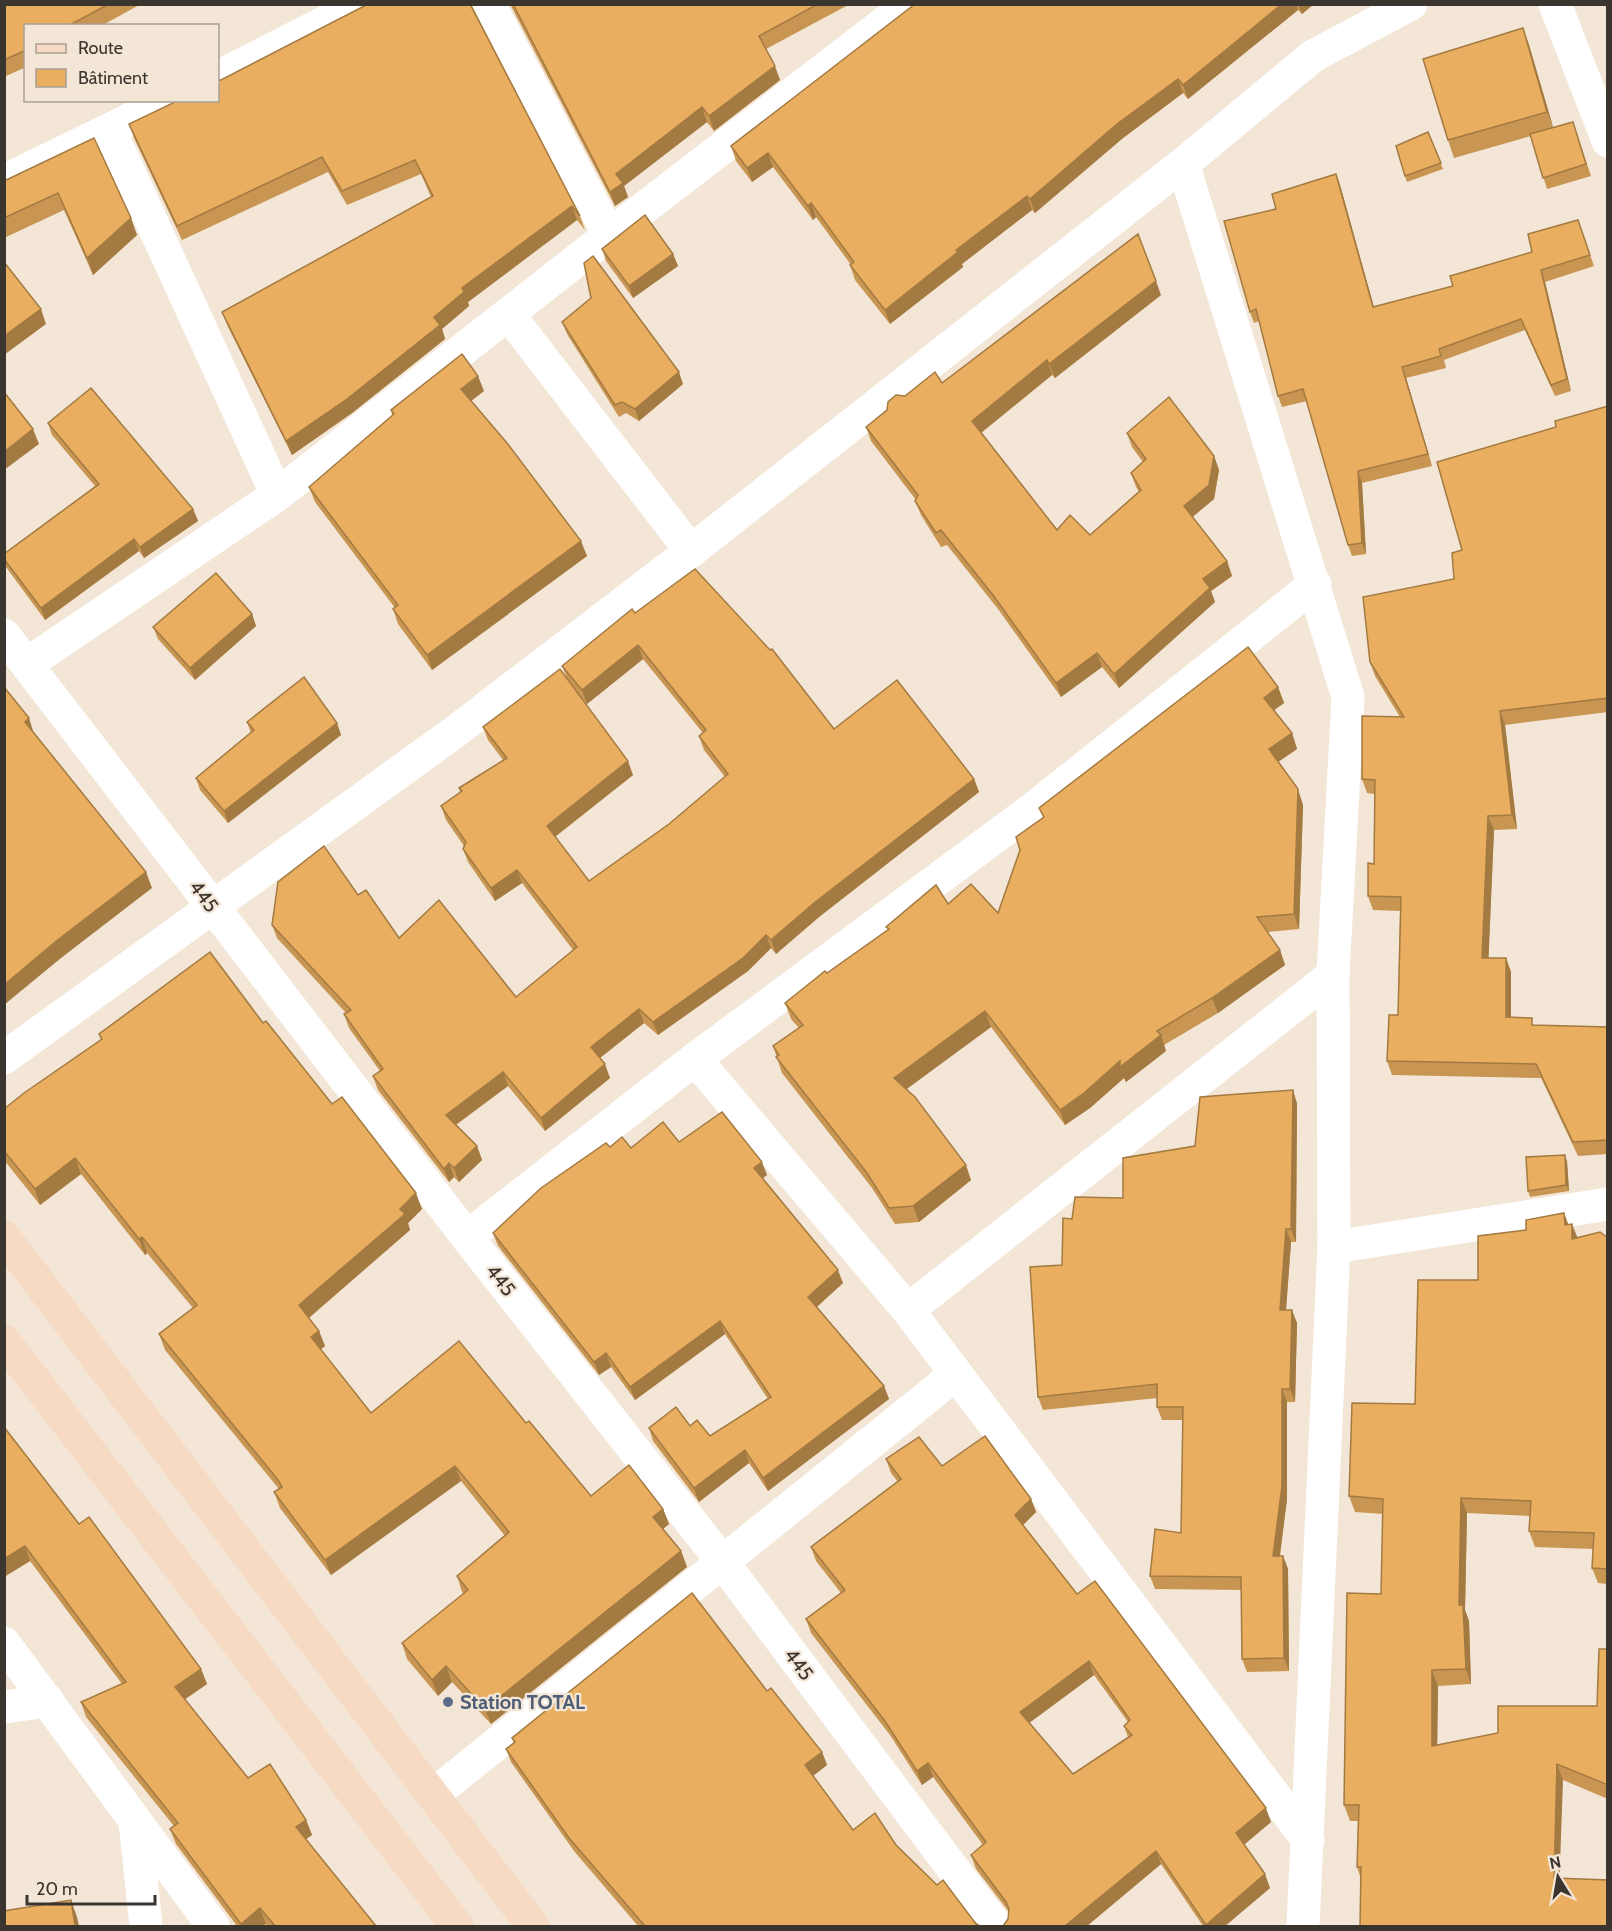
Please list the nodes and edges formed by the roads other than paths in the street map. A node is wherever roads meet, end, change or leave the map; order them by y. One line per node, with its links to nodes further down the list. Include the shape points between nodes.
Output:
1 (362, 4): 6 (street)
2 (489, 4): 12 (street)
3 (909, 4): 12 (street)
4 (1411, 4): 10 (street, via 1313,56)
5 (1555, 4): 9 (street)
6 (219, 76)
7 (166, 102): 8 (street)
8 (110, 131): 11 (street); 14 (street)
9 (1608, 141)
10 (1183, 164): 15 (street); 16 (street)
11 (4, 181)
12 (609, 235): 13 (street)
13 (509, 315): 14 (street); 15 (street)
14 (277, 495): 18 (street)
15 (691, 551): 19 (street, via 456,731)
16 (1315, 584): 20 (street, via 1348,697); 22 (street, via 1034,808)
17 (4, 635): 18 (street, 445)
18 (27, 664): 19 (street, 445)
19 (213, 907): 21 (street); 25 (street, 445)
20 (1333, 975): 26 (street); 27 (street)
21 (4, 1058)
22 (695, 1059): 25 (street); 27 (street)
23 (1608, 1204): 26 (street)
24 (4, 1237): 35 (main road)
25 (467, 1237): 31 (street, 445)
26 (1334, 1247): 37 (street)
27 (908, 1310): 30 (street)
28 (4, 1341): 29 (main road)
29 (15, 1372): 40 (main road)
30 (956, 1374): 31 (street); 37 (street)
31 (722, 1560): 35 (street); 42 (street, 445)
32 (4, 1643): 33 (street)
33 (48, 1701): 34 (street); 36 (street)
34 (4, 1707)
35 (433, 1795): 41 (main road)
36 (135, 1820): 38 (street); 39 (street)
37 (1308, 1840): 43 (street)
38 (146, 1926)
39 (213, 1926)
40 (457, 1926)
41 (533, 1926)
42 (996, 1926)
43 (1304, 1926)

